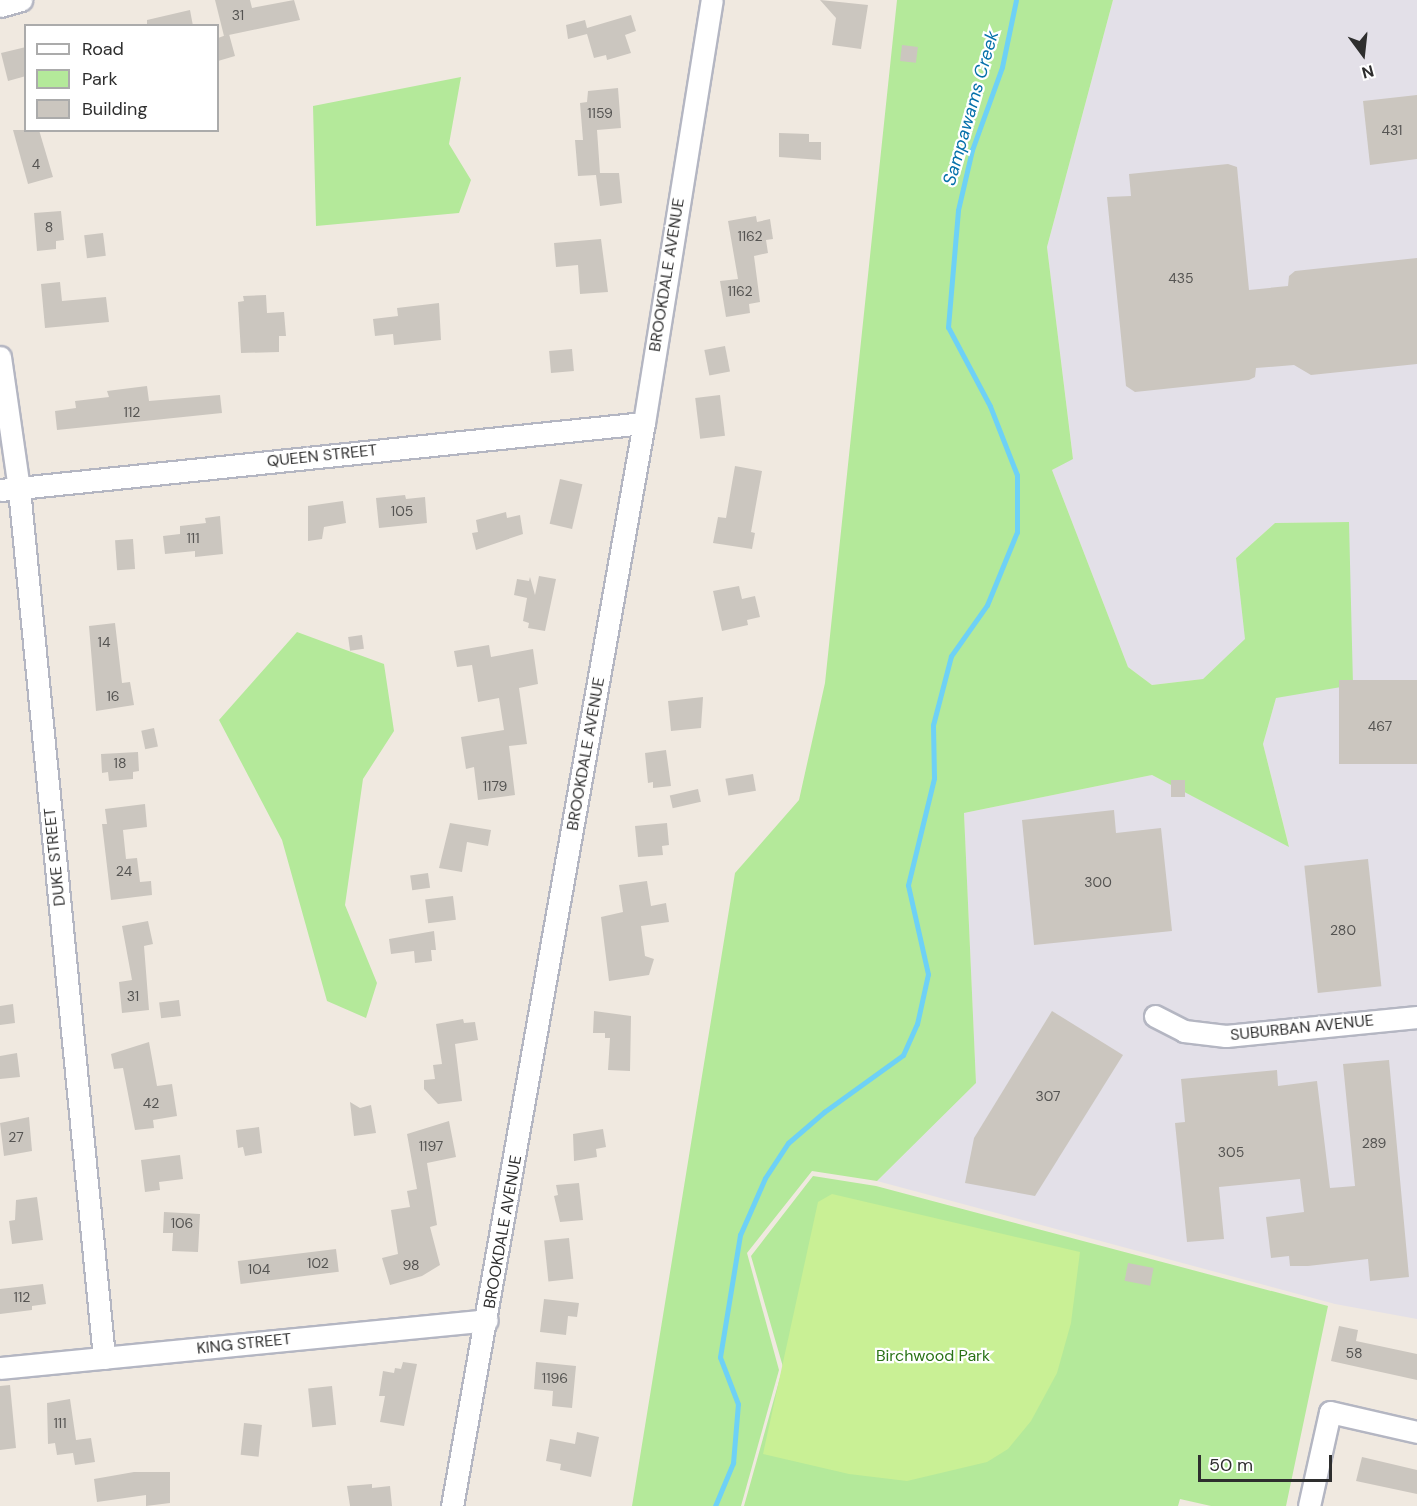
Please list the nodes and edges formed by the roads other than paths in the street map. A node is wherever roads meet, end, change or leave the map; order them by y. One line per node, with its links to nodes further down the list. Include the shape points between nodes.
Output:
1 (21, 0): 3 (street)
2 (712, 0): 5 (street, BROOKDALE AVENUE)
3 (0, 6)
4 (0, 357): 6 (street, DUKE STREET)
5 (644, 423): 6 (street, QUEEN STREET); 9 (street, BROOKDALE AVENUE)
6 (9, 489): 10 (street, DUKE STREET)
7 (1155, 1016): 8 (street, SUBURBAN AVENUE, via 1184,1031 1226,1036)
8 (1417, 1017)
9 (487, 1320): 10 (street, KING STREET); 13 (street, BROOKDALE AVENUE)
10 (104, 1358): 11 (street, KING STREET)
11 (0, 1368)
12 (1417, 1432): 14 (street, via 1330,1413)
13 (452, 1506)
14 (1309, 1506)

